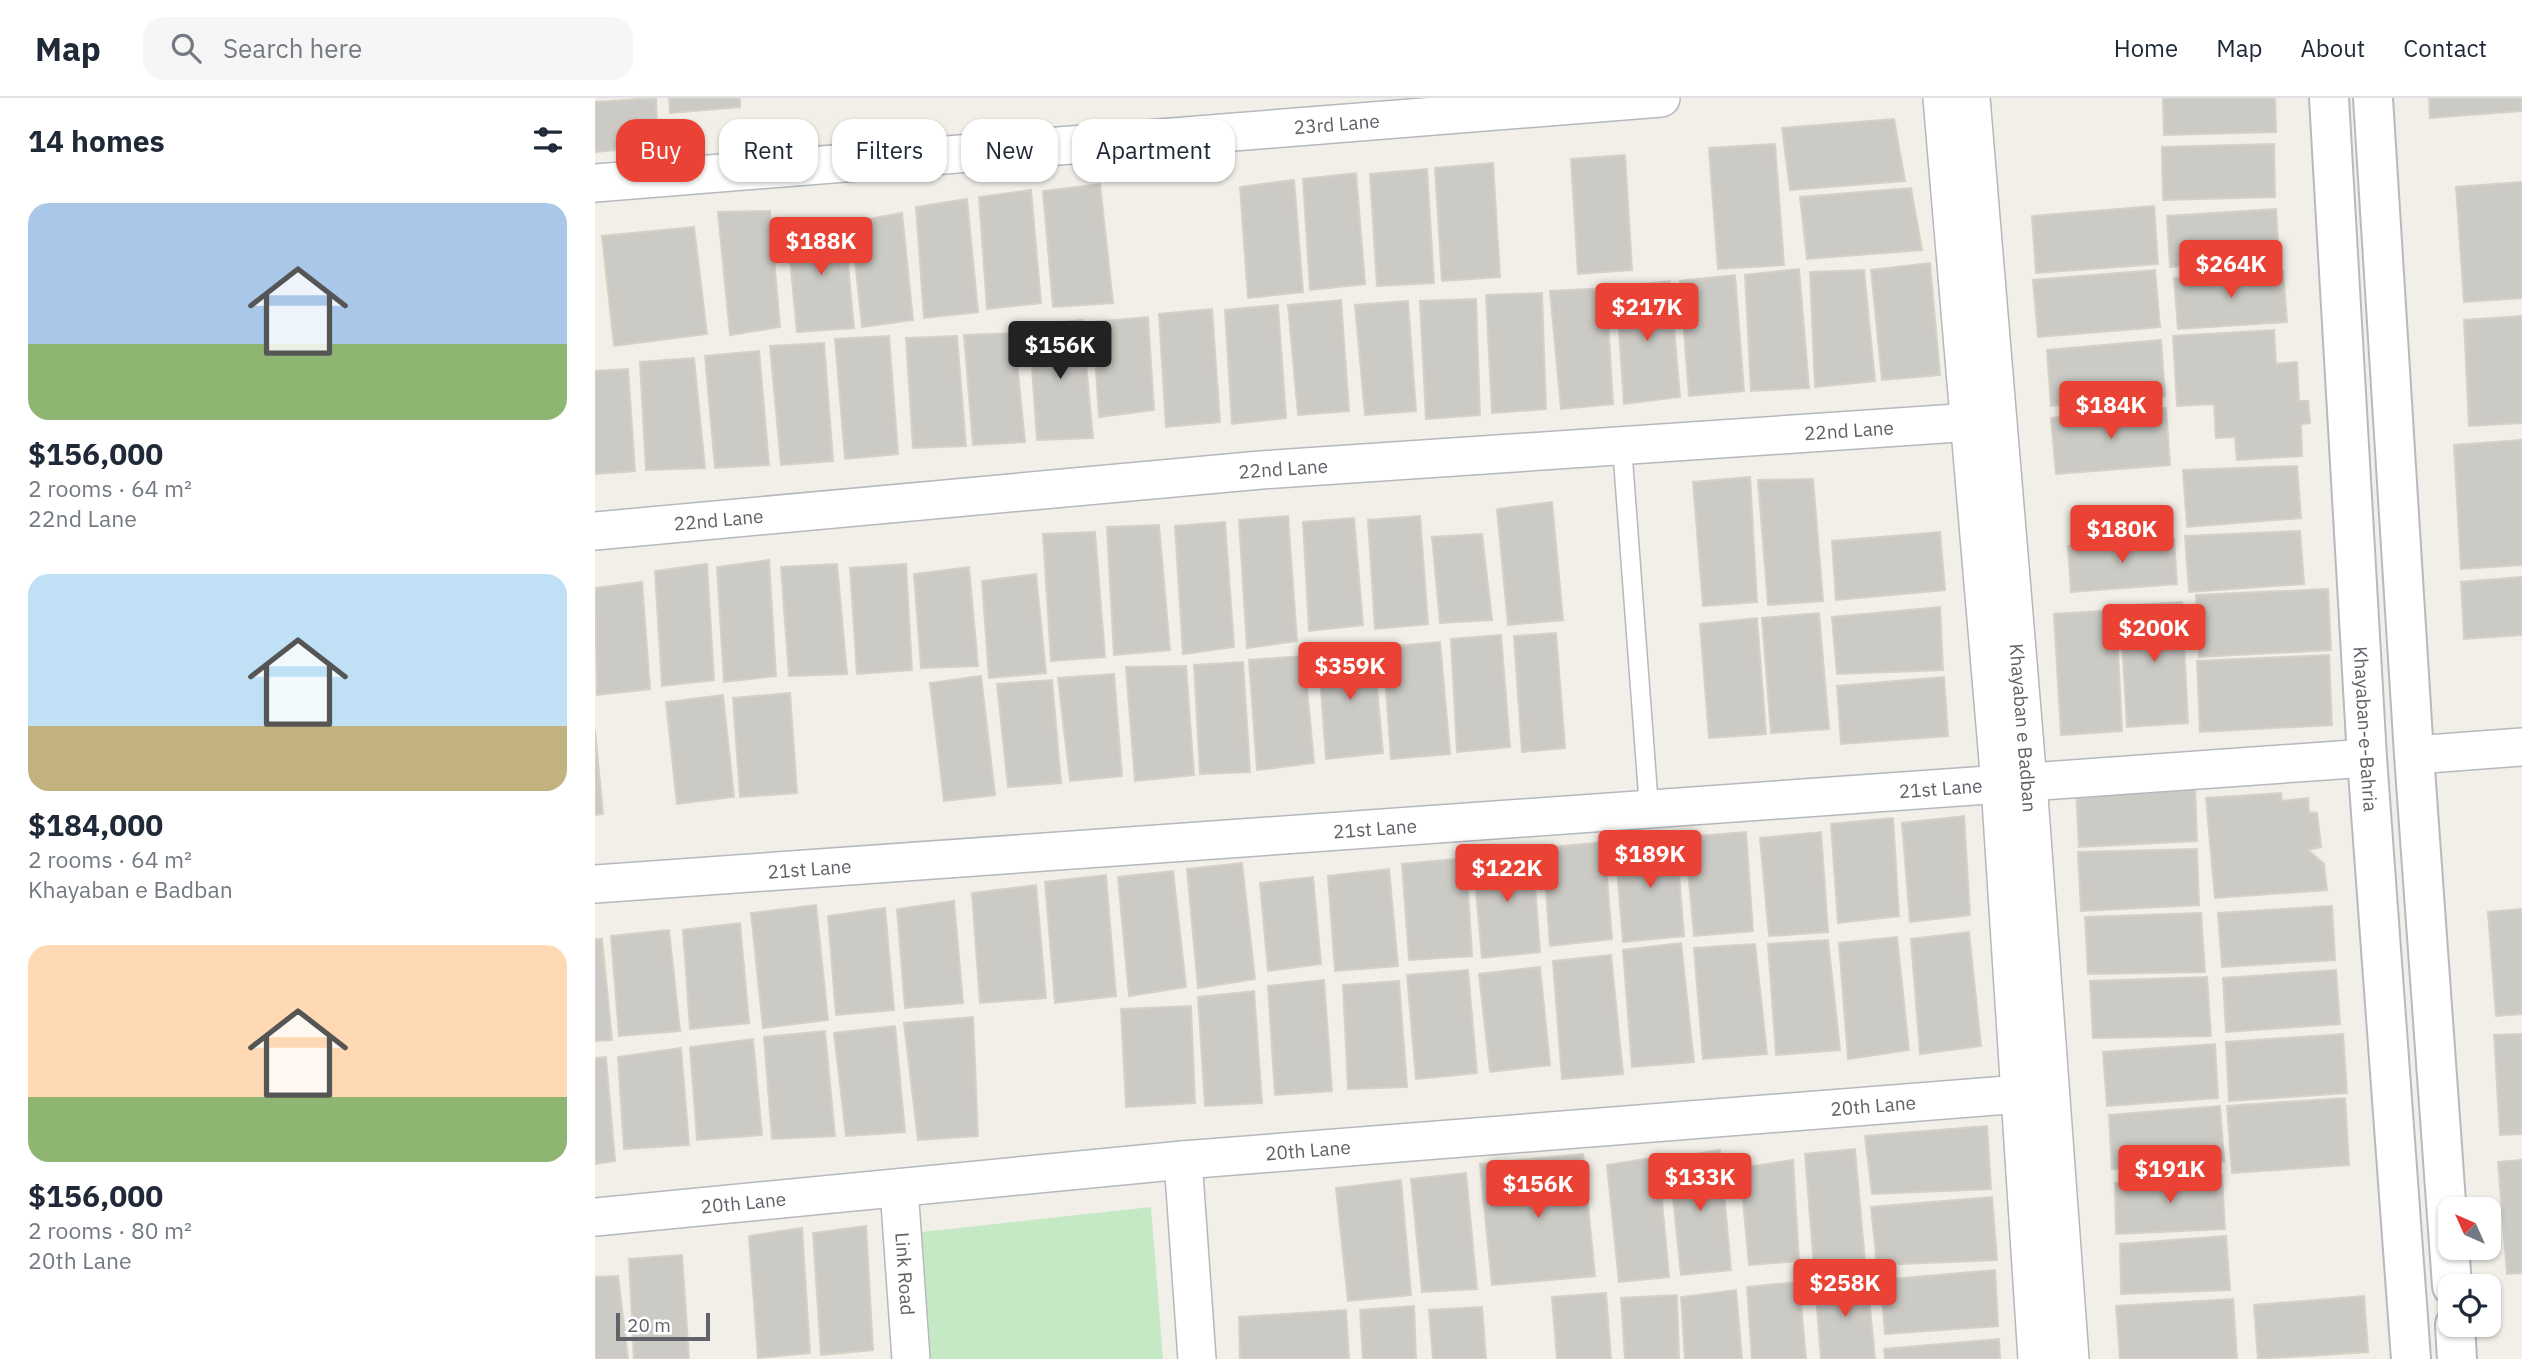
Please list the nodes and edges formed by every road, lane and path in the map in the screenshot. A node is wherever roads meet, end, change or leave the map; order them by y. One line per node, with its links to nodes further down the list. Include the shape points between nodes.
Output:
1 (1661, 98): 6 (street, 23rd Lane)
2 (1942, 98): 7 (street, Khayaban e Badban)
3 (1972, 98): 13 (street, Khayaban e Badban)
4 (2329, 98): 12 (main road, Khayaban-e-Bahria)
5 (2373, 98): 11 (main road)
6 (595, 183)
7 (1972, 422): 8 (street, 22nd Lane); 13 (street, Khayaban e Badban)
8 (1622, 446): 9 (street, 22nd Lane, via 1261,470); 14 (lane)
9 (595, 531)
10 (2522, 747): 11 (street)
11 (2414, 755): 20 (main road)
12 (2367, 758): 13 (street, 21st Lane); 26 (main road, Khayaban-e-Bahria)
13 (2014, 783): 14 (street, 21st Lane); 16 (street, Khayaban e Badban); 25 (street, Khayaban e Badban)
14 (1649, 808): 15 (street, 21st Lane)
15 (595, 884)
16 (2020, 1094): 17 (street, 20th Lane); 24 (street, Khayaban e Badban)
17 (1183, 1160): 18 (street, 20th Lane); 23 (street)
18 (898, 1188): 19 (street, 20th Lane); 22 (street, Link Road)
19 (595, 1217)
20 (2451, 1274)
21 (2456, 1337): 27 (main road)
22 (911, 1359)
23 (1197, 1359)
24 (2036, 1359)
25 (2070, 1359)
26 (2411, 1359)
27 (2457, 1359)

